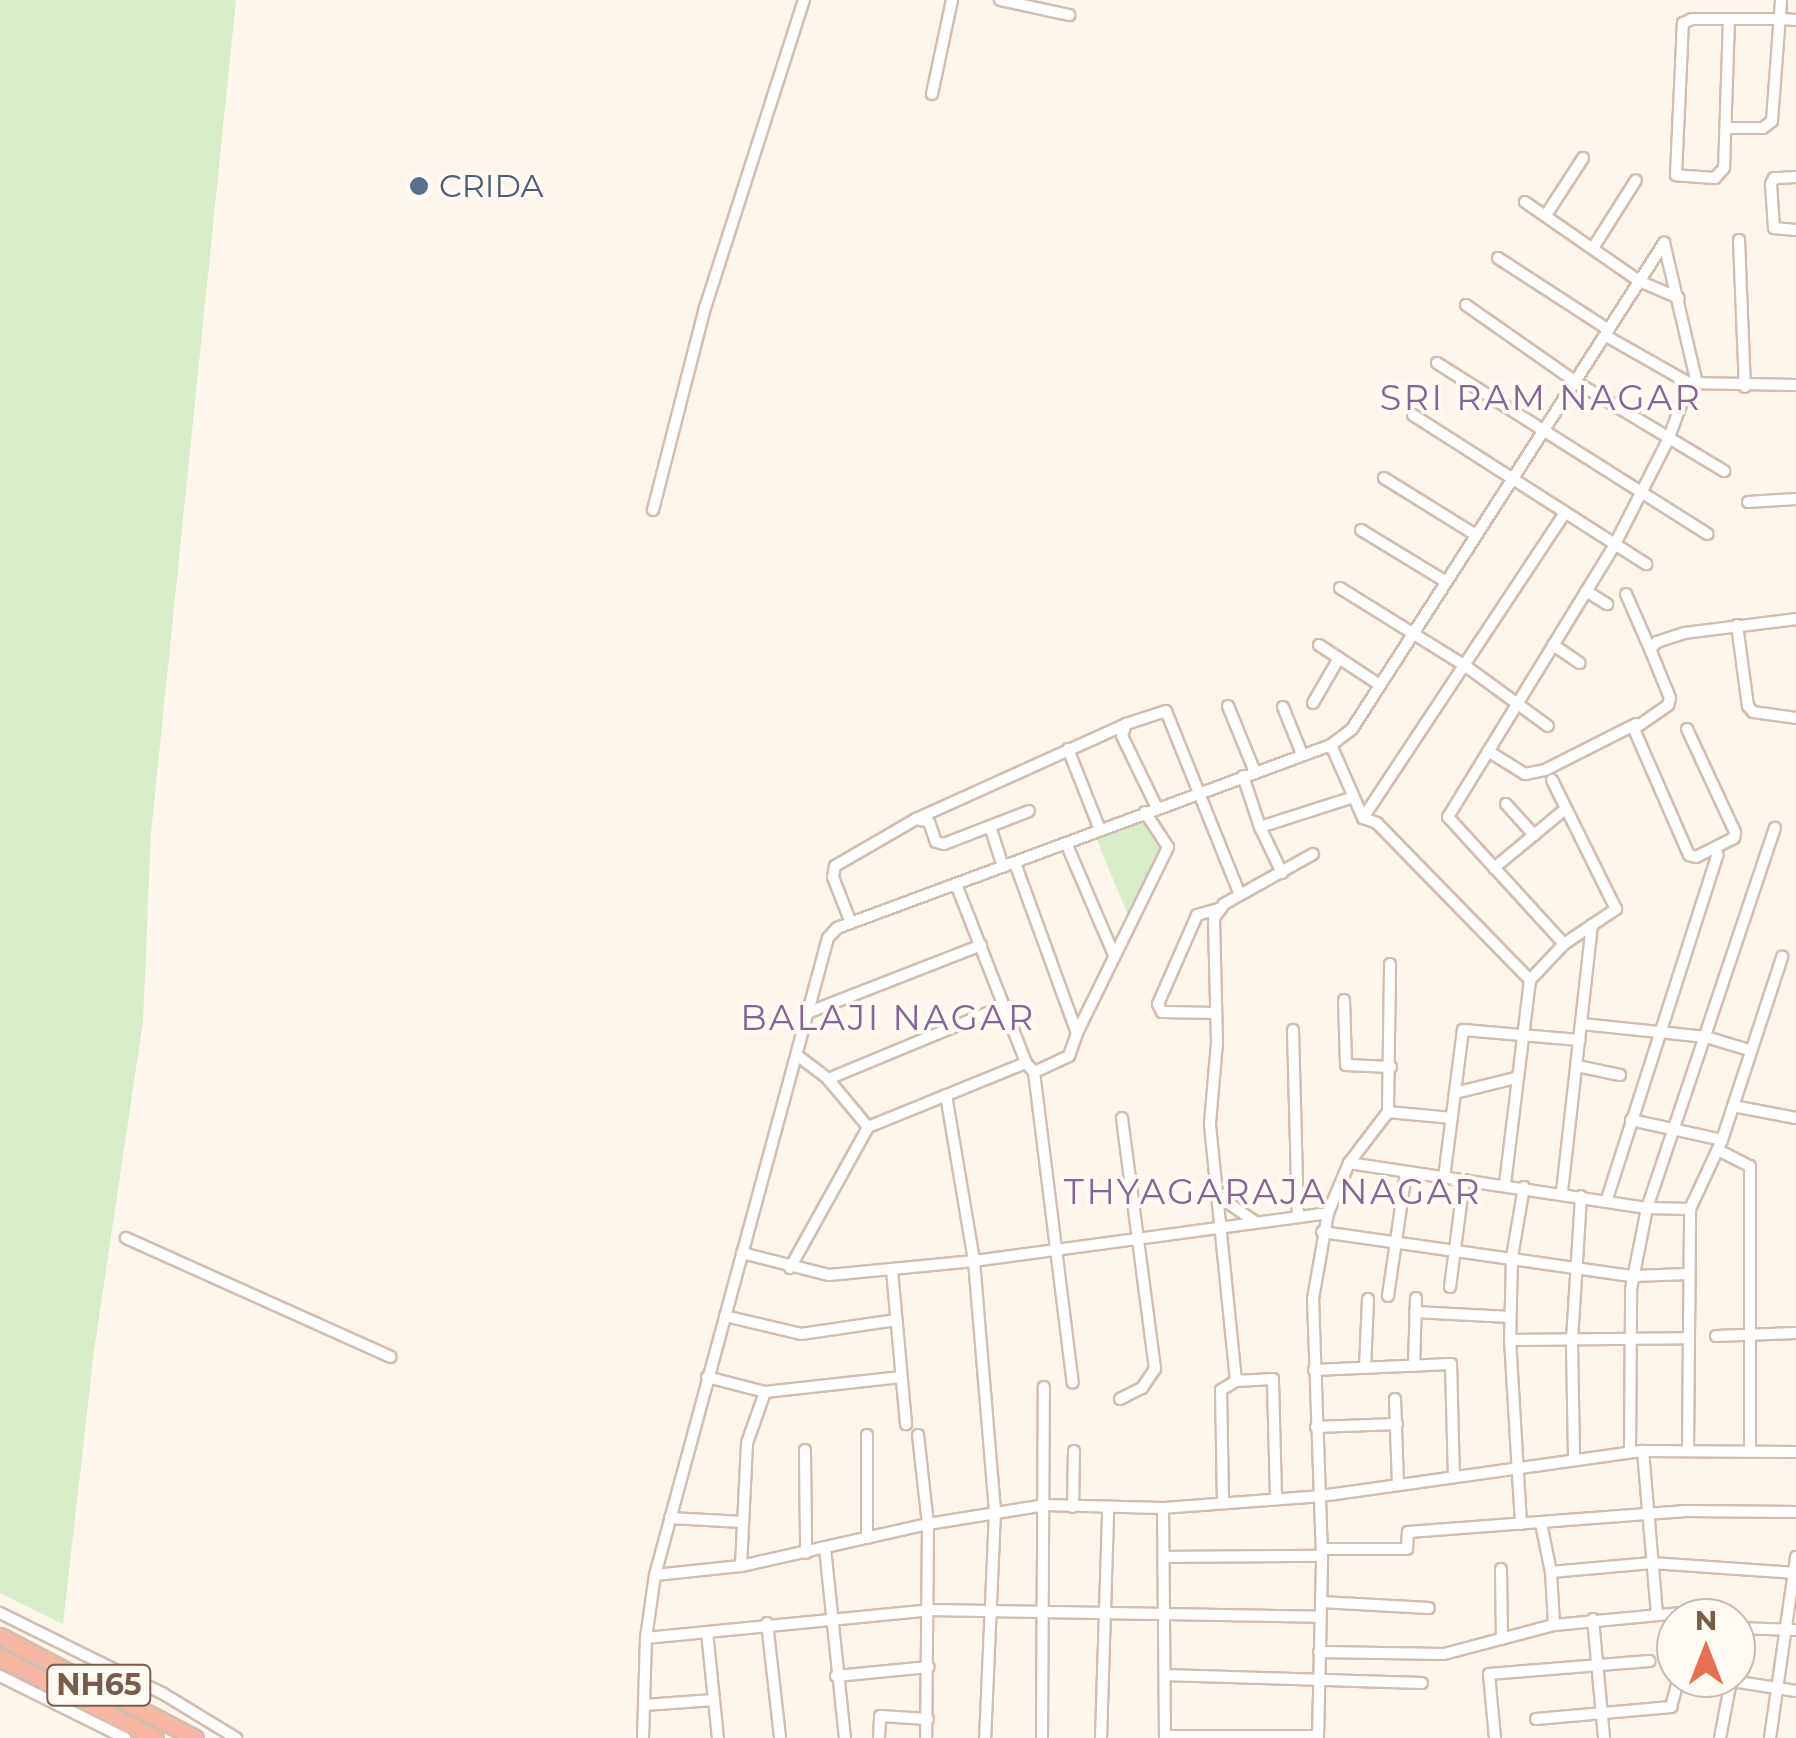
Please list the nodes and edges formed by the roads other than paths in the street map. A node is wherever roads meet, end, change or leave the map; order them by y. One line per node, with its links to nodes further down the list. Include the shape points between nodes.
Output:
1 (804, 0): 38 (street, via 706,308)
2 (952, 0): 9 (street)
3 (1000, 0): 5 (street)
4 (1781, 0): 7 (street)
5 (1069, 14)
6 (1729, 19): 7 (street); 10 (street); 10 (street, via 1692,19 1680,31 1676,175 1720,175)
7 (1782, 19): 8 (street); 10 (street, via 1772,122)
8 (1796, 20)
9 (932, 94)
10 (1727, 128)
11 (1584, 158): 15 (street)
12 (1796, 177): 16 (street, via 1774,178 1772,184 1774,228)
13 (1636, 180): 18 (street)
14 (1526, 202): 15 (street)
15 (1546, 215): 18 (street)
16 (1796, 230)
17 (1739, 240): 28 (street)
18 (1593, 248): 20 (street)
19 (1498, 258): 23 (street)
20 (1639, 281): 21 (street); 21 (street, via 1664,243); 23 (street)
21 (1679, 298): 26 (street)
22 (1466, 305): 25 (street)
23 (1608, 333): 25 (street); 26 (street)
24 (1436, 363): 30 (street)
25 (1576, 382): 30 (street); 31 (street)
26 (1693, 383): 28 (street); 31 (street)
27 (1796, 385): 28 (street)
28 (1745, 387)
29 (1413, 415): 34 (street)
30 (1542, 430): 34 (street); 35 (street)
31 (1668, 440): 32 (street); 35 (street)
32 (1724, 471)
33 (1384, 478): 41 (street)
34 (1511, 480): 39 (street); 41 (street)
35 (1641, 492): 42 (street); 43 (street)
36 (1796, 499): 37 (street)
37 (1748, 502)
38 (653, 510)
39 (1565, 513): 43 (street); 58 (street)
40 (1361, 530): 45 (street)
41 (1476, 534): 45 (street)
42 (1707, 534)
43 (1614, 544): 44 (street); 47 (street)
44 (1646, 564)
45 (1445, 581): 52 (street)
46 (1340, 588): 52 (street)
47 (1586, 591): 49 (street); 53 (street)
48 (1626, 594): 55 (street)
49 (1607, 604)
50 (1796, 619): 51 (street)
51 (1738, 625): 55 (street, via 1684,634); 64 (street, via 1748,706)
52 (1412, 632): 58 (street); 59 (street)
53 (1553, 644): 57 (street); 61 (street)
54 (1319, 645): 56 (street)
55 (1650, 649): 66 (street, via 1670,698)
56 (1339, 658): 59 (street); 60 (street)
57 (1580, 663)
58 (1467, 667): 61 (street); 81 (street)
59 (1380, 685): 69 (street, via 1352,730)
60 (1313, 703)
61 (1517, 704): 67 (street); 71 (street)
62 (1228, 706): 73 (street)
63 (1284, 708): 72 (street)
64 (1796, 718)
65 (1126, 724): 70 (street); 75 (street, via 1166,712); 78 (street, via 1122,736)
66 (1636, 724): 68 (street, via 1689,855 1696,857 1735,832); 71 (street, via 1525,774)
67 (1548, 726)
68 (1687, 729)
69 (1331, 744): 72 (street); 76 (street)
70 (1068, 749): 82 (street); 86 (street)
71 (1488, 752): 93 (street, via 1448,817)
72 (1302, 754): 73 (street)
73 (1249, 774): 75 (street); 84 (street)
74 (1552, 780): 79 (street)
75 (1200, 792): 78 (street); 96 (street)
76 (1351, 798): 81 (street); 84 (street)
77 (1506, 804): 87 (street)
78 (1151, 810): 86 (street); 102 (street, via 1168,847)
79 (1564, 810): 87 (street); 99 (street, via 1616,909)
80 (1028, 811): 83 (street)
81 (1363, 818): 105 (street, via 1377,823)
82 (916, 820): 83 (street, via 929,822 936,842 944,844); 98 (street, via 834,866)
83 (990, 826): 92 (street)
84 (1260, 826): 94 (street)
85 (1774, 828): 115 (street)
86 (1100, 830): 88 (street)
87 (1534, 835): 93 (street)
88 (1066, 843): 91 (street); 102 (street)
89 (1313, 854): 94 (street)
90 (1718, 854): 114 (street)
91 (1015, 863): 92 (street); 113 (street)
92 (1003, 867): 95 (street)
93 (1494, 868): 101 (street)
94 (1282, 873): 96 (street)
95 (956, 884): 98 (street); 100 (street)
96 (1240, 895): 97 (street)
97 (1218, 909): 109 (street); 109 (street, via 1197,915 1158,1004 1162,1012)
98 (851, 923): 108 (street, via 828,938)
99 (1592, 925): 101 (street); 110 (street)
100 (980, 944): 107 (street); 108 (street)
101 (1564, 944): 105 (street)
102 (1114, 955): 113 (street)
103 (1782, 957): 117 (street)
104 (1390, 964): 120 (street)
105 (1530, 980): 112 (street)
106 (1344, 1000): 120 (street, via 1346,1065)
107 (1004, 1006): 121 (street); 124 (street)
108 (808, 1013): 118 (street)
109 (1214, 1014): 143 (street, via 1210,1123)
110 (1582, 1024): 114 (street); 116 (street)
111 (1293, 1030): 149 (street)
112 (1524, 1032): 116 (street); 123 (street); 125 (street, via 1464,1030)
113 (1078, 1033): 121 (street, via 1069,1056)
114 (1657, 1033): 115 (street); 132 (street)
115 (1706, 1037): 117 (street); 134 (street)
116 (1580, 1040): 119 (street)
117 (1749, 1050): 127 (street)
118 (798, 1056): 124 (street); 158 (street)
119 (1576, 1066): 122 (street); 142 (street)
120 (1391, 1067): 128 (street)
121 (1030, 1068): 126 (street); 156 (street)
122 (1620, 1075)
123 (1516, 1078): 125 (street); 140 (street)
124 (828, 1079): 133 (street)
125 (1455, 1093): 130 (street)
126 (946, 1095): 133 (street); 160 (street)
127 (1733, 1106): 131 (street); 135 (street)
128 (1388, 1112): 130 (street); 136 (street)
129 (1122, 1118): 153 (street)
130 (1452, 1118): 138 (street)
131 (1796, 1118)
132 (1631, 1120): 134 (street); 145 (street)
133 (868, 1127): 162 (street)
134 (1676, 1130): 135 (street); 146 (street)
135 (1720, 1145): 147 (street); 176 (street, via 1750,1166)
136 (1349, 1163): 137 (street); 148 (street)
137 (1406, 1172): 138 (street); 155 (street)
138 (1444, 1178): 139 (street)
139 (1464, 1180): 140 (street); 157 (street)
140 (1505, 1184): 141 (street)
141 (1524, 1187): 142 (street); 159 (street)
142 (1562, 1192): 144 (street)
143 (1218, 1194): 150 (street); 151 (street)
144 (1582, 1196): 145 (street); 161 (street)
145 (1608, 1199): 146 (street)
146 (1647, 1208): 147 (street); 165 (street)
147 (1690, 1209): 164 (street)
148 (1328, 1213): 149 (street); 152 (street)
149 (1298, 1216): 150 (street)
150 (1254, 1221): 151 (street)
151 (1220, 1225): 153 (street); 187 (street)
152 (1322, 1232): 155 (street); 184 (street, via 1313,1299)
153 (1136, 1236): 156 (street); 191 (street, via 1155,1370 1142,1388)
154 (126, 1238): 181 (street)
155 (1398, 1244): 157 (street); 167 (street)
156 (1055, 1248): 160 (street); 188 (street)
157 (1455, 1252): 159 (street); 166 (street)
158 (742, 1253): 162 (street); 171 (street)
159 (1512, 1257): 161 (street); 172 (street)
160 (974, 1260): 163 (street); 216 (street)
161 (1574, 1267): 165 (street); 180 (street)
162 (790, 1268): 163 (street, via 829,1275)
163 (892, 1270): 173 (street)
164 (1687, 1274): 165 (street); 177 (street)
165 (1633, 1276): 178 (street)
166 (1450, 1287)
167 (1388, 1296)
168 (1416, 1298): 170 (street)
169 (1368, 1299): 183 (street)
170 (1415, 1312): 172 (street); 182 (street)
171 (725, 1316): 173 (street, via 801,1334); 185 (street)
172 (1510, 1317): 179 (street)
173 (896, 1320): 186 (street)
174 (1796, 1333): 176 (street)
175 (1716, 1336): 176 (street)
176 (1749, 1336): 203 (street)
177 (1688, 1338): 178 (street); 200 (street)
178 (1628, 1339): 180 (street); 202 (street)
179 (1510, 1340): 180 (street); 206 (street)
180 (1572, 1340): 205 (street)
181 (391, 1357)
182 (1414, 1366): 183 (street); 207 (street, via 1451,1364)
183 (1365, 1368): 184 (street)
184 (1314, 1370): 195 (street)
185 (707, 1377): 190 (street); 219 (street)
186 (900, 1378): 190 (street); 193 (street)
187 (1236, 1381): 210 (street, via 1273,1379); 211 (street, via 1221,1390)
188 (1073, 1383)
189 (1044, 1387): 212 (street)
190 (765, 1392): 220 (street, via 749,1427)
191 (1120, 1398)
192 (1395, 1398): 194 (street)
193 (906, 1424)
194 (1397, 1424): 195 (street); 208 (street)
195 (1316, 1427): 209 (street)
196 (867, 1435): 224 (street)
197 (918, 1435): 222 (street)
198 (805, 1450): 227 (street)
199 (1644, 1450): 200 (street); 202 (street); 218 (street)
200 (1688, 1450): 203 (street)
201 (1074, 1451): 213 (street)
202 (1630, 1452): 205 (street)
203 (1750, 1452): 204 (street)
204 (1796, 1452)
205 (1574, 1457): 206 (street)
206 (1514, 1466): 207 (street); 223 (street)
207 (1454, 1475): 208 (street)
208 (1398, 1485): 209 (street)
209 (1322, 1496): 210 (street); 226 (street)
210 (1276, 1498): 211 (street)
211 (1222, 1502): 214 (street)
212 (1046, 1505): 213 (street); 216 (street); 242 (street)
213 (1073, 1507): 215 (street)
214 (1163, 1508): 215 (street); 229 (street)
215 (1108, 1509): 244 (street)
216 (995, 1512): 222 (street); 241 (street)
217 (1796, 1512): 218 (street)
218 (1649, 1515): 221 (street); 230 (street)
219 (670, 1518): 220 (street); 235 (street)
220 (743, 1522): 231 (street)
221 (1541, 1522): 223 (street); 233 (street)
222 (928, 1524): 224 (street); 239 (street)
223 (1521, 1524): 226 (street, via 1408,1532 1407,1549)
224 (867, 1538): 225 (street)
225 (825, 1548): 227 (street); 247 (street)
226 (1322, 1552): 229 (street); 236 (street)
227 (806, 1553): 231 (street)
228 (1796, 1557): 234 (street)
229 (1164, 1558): 245 (street)
230 (1652, 1563): 233 (street); 234 (street); 237 (street)
231 (741, 1566): 235 (street)
232 (1501, 1569): 256 (street)
233 (1550, 1572): 250 (street)
234 (1795, 1572): 252 (street)
235 (654, 1575): 255 (street)
236 (1321, 1602): 238 (street); 246 (street)
237 (1656, 1604)
238 (1429, 1608)
239 (930, 1610): 241 (street); 247 (street); 261 (street)
240 (0, 1612): 284 (street)
241 (989, 1612): 242 (street); 290 (street)
242 (1044, 1612): 244 (street); 291 (street)
243 (1656, 1614): 248 (street)
244 (1105, 1615): 245 (street); 292 (street)
245 (1166, 1616): 246 (street); 262 (street)
246 (1320, 1617): 257 (street)
247 (830, 1618): 249 (street); 264 (street)
248 (1593, 1619): 250 (street); 260 (street)
249 (767, 1623): 253 (street); 277 (street)
250 (1554, 1625): 256 (street)
251 (1756, 1629): 252 (street)
252 (1792, 1630): 268 (street)
253 (707, 1632): 255 (street); 272 (street)
254 (0, 1636): 283 (highway, NH65)
255 (646, 1638): 273 (street)
256 (1502, 1639): 257 (street, via 1444,1654)
257 (1319, 1652): 265 (street)
258 (0, 1658): 282 (highway, NH65)
259 (1649, 1660): 260 (street)
260 (1598, 1665): 274 (street); 293 (street, via 1489,1674)
261 (929, 1667): 264 (street); 275 (street)
262 (1165, 1675): 265 (street); 278 (street)
263 (0, 1676): 281 (street)
264 (836, 1676): 287 (street)
265 (1318, 1678): 266 (street); 280 (street)
266 (1422, 1682)
267 (1756, 1685): 268 (street)
268 (1778, 1688): 269 (street); 296 (street)
269 (1796, 1691)
270 (1673, 1698): 274 (street, via 1671,1706)
271 (1728, 1698): 295 (street)
272 (714, 1700): 273 (street); 286 (street)
273 (644, 1705): 285 (street)
274 (1602, 1712): 276 (street); 294 (street)
275 (928, 1718): 288 (street, via 880,1716); 289 (street)
276 (1536, 1719)
277 (780, 1736)
278 (1165, 1737): 279 (street)
279 (1270, 1737): 280 (street)
280 (1318, 1737)
281 (125, 1738)
282 (155, 1738)
283 (196, 1738)
284 (236, 1738)
285 (642, 1738)
286 (718, 1738)
287 (845, 1738)
288 (878, 1738)
289 (926, 1738)
290 (985, 1738)
291 (1042, 1738)
292 (1101, 1738)
293 (1495, 1738)
294 (1604, 1738)
295 (1720, 1738)
296 (1770, 1738)

